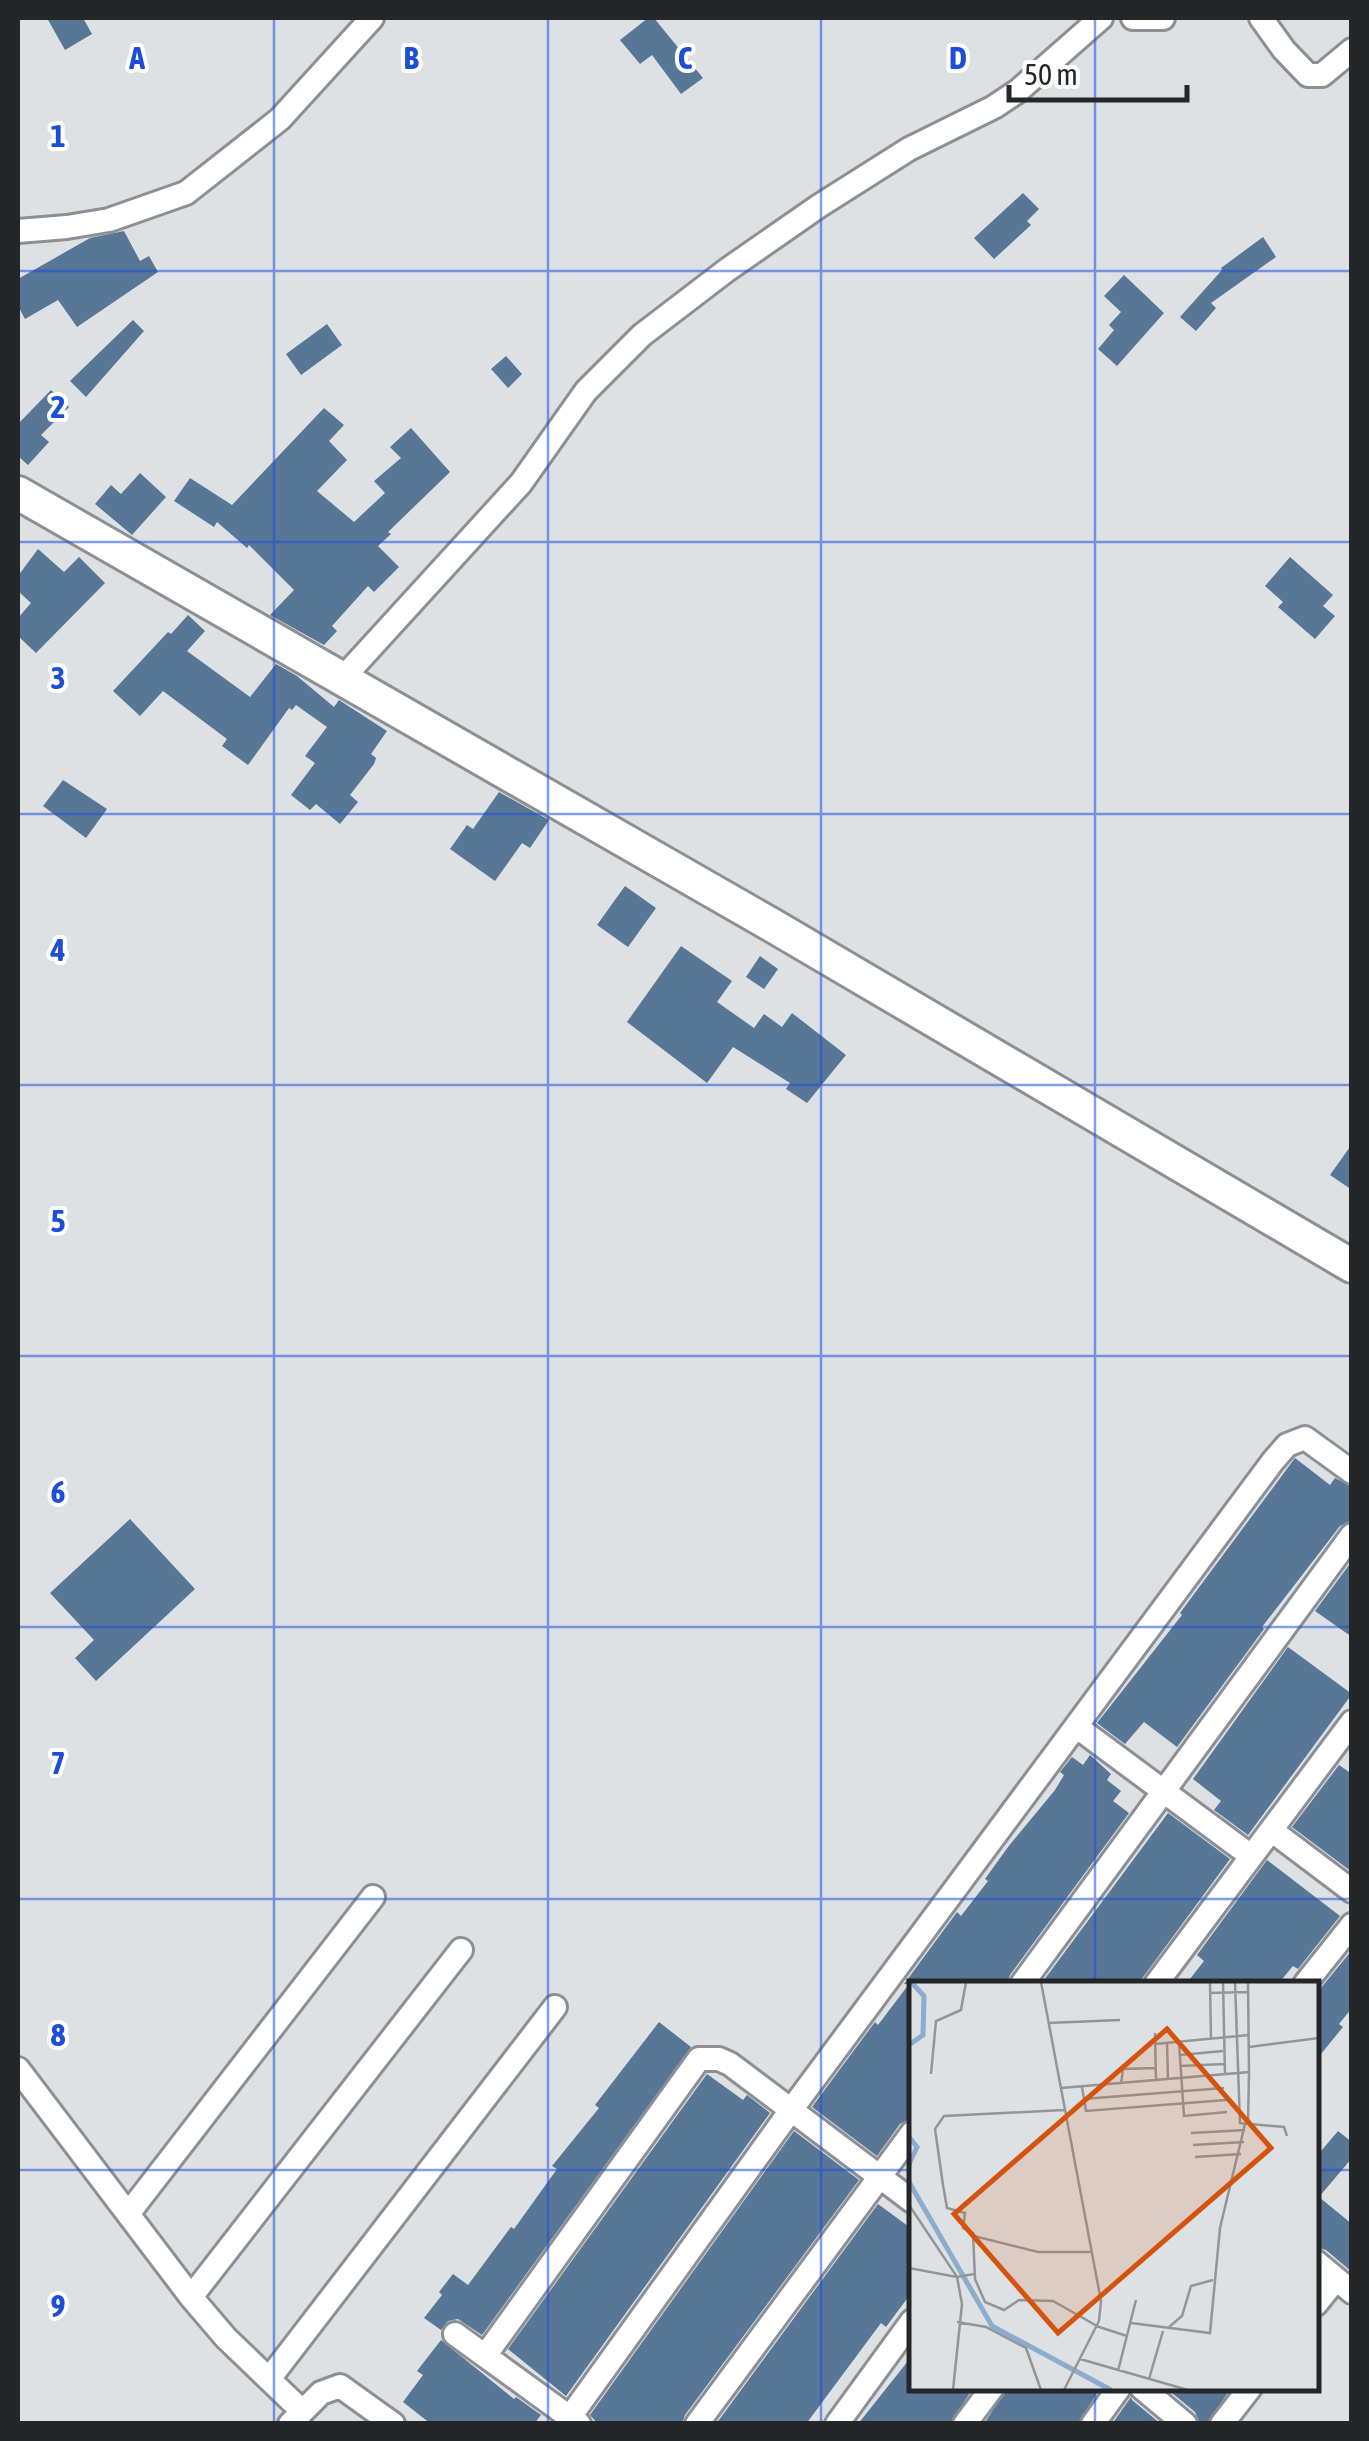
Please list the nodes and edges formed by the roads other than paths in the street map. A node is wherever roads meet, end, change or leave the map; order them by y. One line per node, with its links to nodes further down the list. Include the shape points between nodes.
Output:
1 (372, 18): 7 (street, via 280,119 186,193 109,220)
2 (1101, 18): 9 (street, via 1018,91 819,206 642,335 586,391 521,483)
3 (1133, 18): 4 (street)
4 (1163, 18)
5 (1260, 18): 6 (street, via 1308,75 1322,75)
6 (1352, 50)
7 (18, 230)
8 (18, 493): 9 (main road)
9 (342, 680): 10 (main road)
10 (1352, 1266)
11 (1352, 1472): 13 (street, via 1305,1438 1287,1446)
12 (1352, 1536): 15 (street)
13 (1076, 1727): 15 (street); 27 (street)
14 (1349, 1731): 16 (street)
15 (1164, 1790): 17 (street); 22 (street)
16 (1271, 1830): 17 (street); 18 (street)
17 (1251, 1856): 23 (street)
18 (1352, 1891)
19 (373, 1897): 31 (street)
20 (1352, 1925): 24 (street)
21 (461, 1950): 34 (street)
22 (1024, 1981)
23 (1158, 1981)
24 (1307, 1981)
25 (554, 2007): 39 (street)
26 (18, 2069): 31 (street)
27 (791, 2110): 29 (street); 38 (street, via 730,2064 699,2059); 45 (street)
28 (909, 2136): 29 (street)
29 (879, 2176): 30 (street); 47 (street)
30 (909, 2199)
31 (128, 2214): 34 (street)
32 (1319, 2265): 33 (street)
33 (1344, 2286): 35 (street)
34 (191, 2298): 39 (street)
35 (1319, 2302)
36 (909, 2324): 48 (street)
37 (455, 2334): 38 (street)
38 (485, 2356): 45 (street)
39 (268, 2379): 44 (street)
40 (990, 2391): 49 (street)
41 (1117, 2391): 50 (street)
42 (1146, 2391): 51 (street)
43 (1248, 2391): 52 (street)
44 (296, 2418): 46 (street, via 321,2393 340,2386)
45 (574, 2420)
46 (393, 2424)
47 (697, 2424)
48 (837, 2424)
49 (965, 2424)
50 (1094, 2424)
51 (1185, 2424)
52 (1222, 2424)

